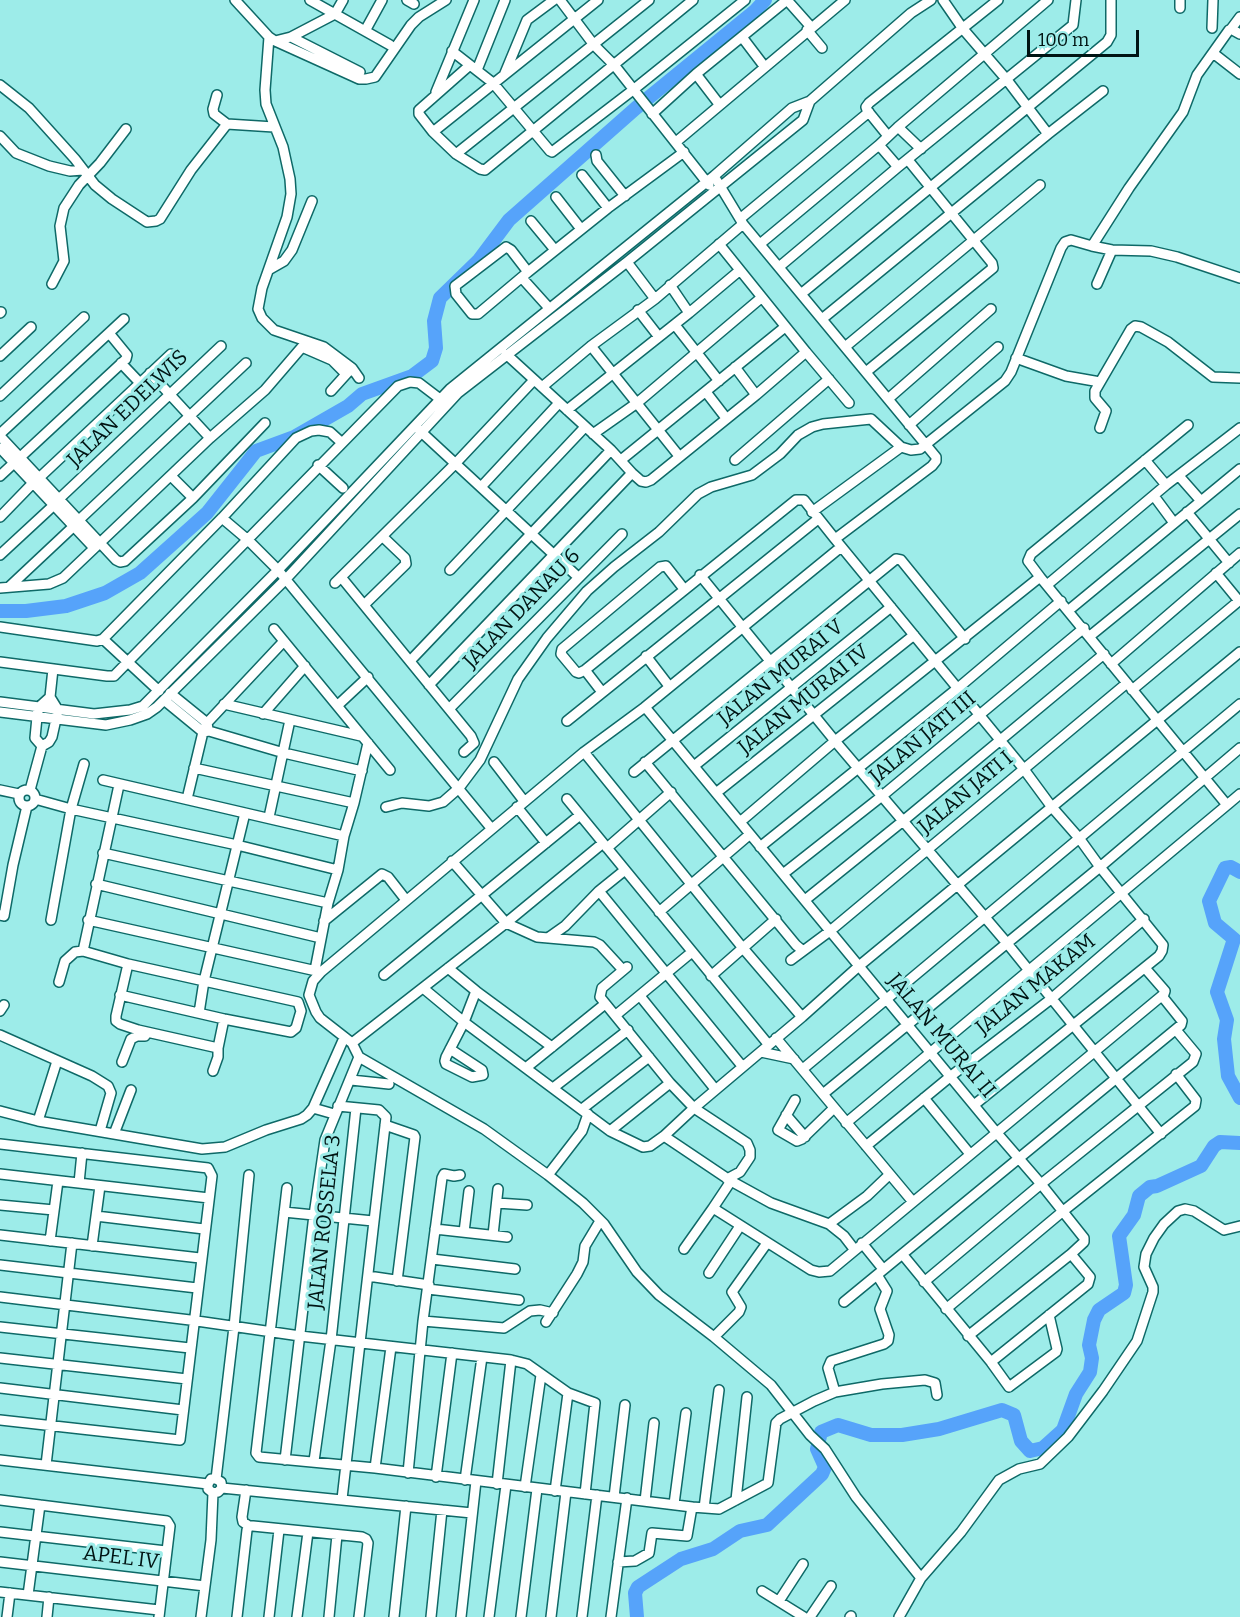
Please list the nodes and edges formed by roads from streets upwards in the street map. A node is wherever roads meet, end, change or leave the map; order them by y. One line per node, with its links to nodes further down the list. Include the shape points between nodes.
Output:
1 (235, 0): 33 (street)
2 (310, 0): 22 (street)
3 (343, 0): 22 (street)
4 (382, 0): 29 (street)
5 (446, 0): 33 (street, via 411,26 375,77 359,79)
6 (474, 0): 37 (street)
7 (506, 0): 42 (street)
8 (554, 0): 44 (street, via 527,20)
9 (560, 0): 24 (street)
10 (598, 0): 24 (street)
11 (649, 0): 35 (street)
12 (693, 0): 40 (street)
13 (745, 0): 51 (street)
14 (845, 0): 26 (street)
15 (931, 0): 54 (street)
16 (943, 0): 27 (street)
17 (998, 0): 27 (street)
18 (1048, 0): 38 (street)
19 (1076, 0): 47 (street, via 1073,26)
20 (1111, 0): 57 (street, via 1111,35 1107,42)
21 (1213, 0): 25 (street)
22 (335, 14): 29 (street); 31 (street)
23 (1240, 17): 28 (street)
24 (575, 19): 35 (street); 44 (street)
25 (1212, 28)
26 (809, 29): 32 (street, via 787,0); 36 (street); 41 (street)
27 (963, 29): 38 (street); 59 (street, via 868,103)
28 (1231, 29): 30 (street); 39 (street)
29 (365, 31): 34 (street)
30 (1240, 34)
31 (291, 37): 33 (street); 43 (street)
32 (742, 37): 41 (street); 45 (street)
33 (272, 39): 61 (street, via 266,104)
34 (390, 45)
35 (594, 45): 40 (street); 56 (street)
36 (822, 48)
37 (452, 51): 42 (street); 52 (street)
38 (984, 53): 47 (street); 62 (street)
39 (1213, 53): 46 (street); 94 (street, via 1192,84 1182,112)
40 (615, 66): 51 (street); 64 (street)
41 (764, 66): 55 (street)
42 (473, 68): 48 (street); 52 (street)
43 (360, 72)
44 (505, 73): 48 (street)
45 (696, 74): 55 (street); 58 (street)
46 (1240, 74)
47 (1007, 80): 57 (street); 71 (street)
48 (493, 83): 56 (street); 65 (street)
49 (0, 85): 77 (street, via 29,108)
50 (1103, 91): 66 (street)
51 (635, 92): 58 (street); 64 (street, via 552,152)
52 (436, 94): 65 (street, via 419,110)
53 (217, 95): 60 (street, via 214,114)
54 (810, 101): 79 (street, via 795,106); 82 (street, via 803,120)
55 (719, 104): 69 (street)
56 (513, 107): 64 (street); 73 (street)
57 (1027, 107): 66 (street); 81 (street)
58 (650, 112): 69 (street)
59 (869, 112): 68 (street); 89 (street)
60 (227, 124): 61 (street); 77 (street, via 156,222 138,217)
61 (274, 127): 99 (street, via 284,147 291,194)
62 (898, 127): 68 (street); 71 (street)
63 (126, 129): 77 (street)
64 (533, 130): 73 (street, via 486,170)
65 (432, 132): 73 (street)
66 (1048, 134): 87 (street)
67 (0, 136): 77 (street, via 16,153 49,166)
68 (888, 136): 70 (street)
69 (676, 142): 72 (street)
70 (879, 146): 76 (street); 93 (street)
71 (921, 149): 75 (street)
72 (684, 152): 79 (street); 83 (street)
73 (456, 154)
74 (596, 154): 83 (street)
75 (908, 160): 76 (street); 81 (street)
76 (898, 167): 98 (street)
77 (86, 173): 103 (street, via 62,214 64,261)
78 (582, 175): 86 (street)
79 (710, 178): 82 (street); 109 (street)
80 (1040, 185): 91 (street)
81 (929, 188): 87 (street); 106 (street)
82 (717, 189): 89 (street); 97 (street)
83 (625, 196): 86 (street)
84 (556, 197): 90 (street)
85 (312, 201): 99 (street, via 292,250 284,261)
86 (608, 208): 90 (street)
87 (952, 214): 91 (street); 115 (street)
88 (531, 221): 95 (street)
89 (742, 221): 92 (street); 93 (street)
90 (582, 229): 95 (street)
91 (974, 240): 123 (street); 135 (street, via 993,268)
92 (719, 244): 100 (street); 105 (street)
93 (760, 244): 98 (street)
94 (1092, 246): 96 (street); 130 (street, via 1065,242)
95 (555, 250): 101 (street)
96 (1112, 250): 102 (street, via 1151,250); 104 (street)
97 (627, 262): 108 (street); 128 (street)
98 (779, 267): 106 (street)
99 (270, 269): 134 (street, via 258,304 266,322 274,330 324,347)
100 (739, 271): 107 (street); 112 (street)
101 (525, 275): 101 (street, via 475,314 454,290 505,247 511,250); 109 (street)
102 (1240, 278)
103 (52, 284)
104 (1098, 284)
105 (670, 285): 108 (street); 112 (street)
106 (801, 294): 115 (street)
107 (761, 298): 118 (street); 125 (street)
108 (656, 299): 111 (street)
109 (549, 308): 151 (street)
110 (991, 309): 152 (street)
111 (638, 310): 120 (street); 122 (street)
112 (689, 314): 116 (street)
113 (84, 317): 150 (street)
114 (124, 319): 119 (street)
115 (822, 320): 123 (street)
116 (675, 325): 120 (street); 125 (street)
117 (31, 327): 129 (street)
118 (785, 327): 126 (street); 133 (street)
119 (109, 333): 131 (street, via 127,355); 168 (street)
120 (658, 337): 137 (street)
121 (221, 345): 148 (street, JALAN EDELWIS)
122 (591, 346): 137 (street); 145 (street)
123 (844, 347): 135 (street)
124 (998, 347): 160 (street)
125 (697, 352): 142 (street); 154 (street)
126 (806, 352): 140 (street); 149 (street)
127 (171, 354): 136 (street)
128 (506, 354): 141 (street); 165 (street)
129 (0, 356)
130 (1016, 358): 143 (street, via 1066,376); 171 (street, via 1005,381)
131 (121, 363): 144 (street); 177 (street)
132 (246, 363): 157 (street)
133 (735, 367): 142 (street); 149 (street)
134 (349, 371): 138 (street); 146 (street); 169 (street, via 302,347 265,390)
135 (866, 372): 152 (street)
136 (150, 373): 144 (street); 148 (street)
137 (613, 373): 154 (street); 156 (street)
138 (359, 378)
139 (1240, 378): 143 (street, via 1213,377 1168,342 1136,326)
140 (829, 379): 155 (street); 176 (street)
141 (534, 380): 145 (street); 180 (street)
142 (719, 381): 147 (street)
143 (1100, 382): 163 (street, via 1094,396 1106,414)
144 (140, 383): 187 (street)
145 (542, 387): 153 (street)
146 (331, 391)
147 (706, 392): 158 (street); 166 (street)
148 (170, 394): 157 (street); 194 (street, JALAN EDELWIS)
149 (756, 395): 158 (street)
150 (0, 396)
151 (440, 399): 165 (street); 170 (street, via 419,383 398,386)
152 (888, 399): 160 (street)
153 (559, 403): 156 (street); 189 (street)
154 (637, 403): 166 (street); 167 (street)
155 (849, 403)
156 (567, 410): 162 (street)
157 (189, 416): 169 (street); 201 (street)
158 (726, 418): 175 (street)
159 (265, 423): 192 (street)
160 (909, 425): 171 (street)
161 (1188, 425): 179 (street)
162 (585, 427): 167 (street); 195 (street)
163 (1100, 428)
164 (1240, 428): 186 (street)
165 (417, 429): 180 (street); 214 (street); 219 (street)
166 (657, 430): 175 (street); 178 (street)
167 (593, 434): 174 (street)
168 (0, 435): 177 (street)
169 (210, 438): 185 (street)
170 (341, 442): 181 (street); 200 (street, via 330,432 319,430 296,438)
171 (925, 444): 172 (street, via 916,450); 208 (street, via 935,455 935,463)
172 (901, 447): 198 (street); 301 (street, via 871,419 823,424 798,435 752,475 698,494 587,591 547,638 518,679 476,766)
173 (0, 448): 177 (street)
174 (611, 450): 178 (street); 203 (street)
175 (679, 456): 183 (street, via 651,480 641,481)
176 (735, 459)
177 (17, 460): 184 (street); 187 (street)
178 (621, 460): 183 (street)
179 (1145, 460): 188 (street); 221 (street, via 1031,554 1028,561)
180 (455, 464): 189 (street); 205 (street)
181 (318, 465): 190 (street); 207 (street)
182 (1240, 469): 193 (street)
183 (632, 473): 211 (street)
184 (0, 476)
185 (171, 476): 192 (street); 209 (street)
186 (1179, 476): 188 (street); 193 (street)
187 (36, 480): 194 (street); 199 (street)
188 (1166, 485): 191 (street)
189 (481, 487): 195 (street)
190 (343, 488)
191 (1154, 496): 202 (street); 221 (street)
192 (193, 498): 209 (street, via 125,561 117,560)
193 (1201, 501): 196 (street)
194 (57, 502): 201 (street); 212 (street, JALAN EDELWIS)
195 (506, 511): 203 (street); 215 (street)
196 (1187, 512): 202 (street); 206 (street)
197 (1240, 514): 206 (street, JALAN JATI III)
198 (815, 515): 208 (street); 217 (street, via 804,500 796,500); 224 (street)
199 (0, 517)
200 (222, 518): 207 (street); 235 (street)
201 (76, 523): 209 (street); 222 (street)
202 (1174, 523): 229 (street)
203 (531, 534): 211 (street); 241 (street)
204 (622, 534): 218 (street, JALAN DANAU 6)
205 (383, 537): 227 (street, via 405,558 406,564); 227 (street, via 338,580)
206 (1209, 538): 213 (street); 233 (street, JALAN JATI III)
207 (248, 540): 214 (street); 245 (street)
208 (838, 543): 220 (street); 231 (street)
209 (97, 545): 222 (street, via 58,582)
210 (1240, 553): 213 (street)
211 (554, 554): 218 (street); 251 (street)
212 (0, 555)
213 (1229, 563): 216 (street)
214 (278, 570): 219 (street); 256 (street)
215 (450, 570)
216 (1216, 573): 225 (street); 246 (street)
217 (700, 575): 223 (street); 224 (street)
218 (578, 577): 266 (street, JALAN DANAU 6)
219 (286, 579): 250 (street); 258 (street)
220 (868, 580): 228 (street); 236 (street, via 896,558 900,560); 242 (street)
221 (1043, 581): 226 (street); 236 (street)
222 (5, 587)
223 (684, 589): 249 (street); 249 (street, via 666,566 660,567 562,649 561,654 576,672)
224 (720, 598): 231 (street); 240 (street)
225 (1239, 600): 253 (street, JALAN JATI I)
226 (1061, 601): 229 (street); 255 (street)
227 (364, 605): 241 (street)
228 (891, 607): 234 (street); 254 (street, JALAN MURAI V)
229 (1069, 610): 233 (street)
230 (0, 627): 235 (street)
231 (742, 627): 242 (street); 252 (street)
232 (274, 629): 237 (street)
233 (1087, 632): 239 (street); 272 (street, JALAN JATI III)
234 (914, 635): 244 (street); 271 (street, JALAN MURAI IV)
235 (103, 639): 245 (street)
236 (965, 639): 244 (street)
237 (284, 641): 247 (street); 262 (street)
238 (1240, 652): 275 (street)
239 (1104, 654): 246 (street); 280 (street)
240 (646, 656): 252 (street); 257 (street)
241 (410, 661): 251 (street)
242 (771, 661): 254 (street); 278 (street)
243 (0, 662): 248 (street)
244 (935, 662): 255 (street); 279 (street)
245 (127, 663): 248 (street, via 111,676); 256 (street)
246 (1111, 664): 253 (street)
247 (305, 666): 264 (street); 269 (street)
248 (53, 669): 259 (street)
249 (585, 670): 257 (street)
250 (368, 677): 264 (street); 301 (street)
251 (429, 685): 266 (street)
252 (669, 686): 265 (street)
253 (1130, 686): 275 (street); 293 (street, JALAN JATI I)
254 (793, 688): 271 (street); 290 (street, JALAN MURAI V)
255 (958, 688): 272 (street); 292 (street)
256 (159, 690): 261 (street)
257 (602, 692): 274 (street)
258 (167, 696): 261 (street); 276 (street)
259 (50, 697): 268 (street); 270 (street)
260 (0, 702): 268 (street)
261 (153, 704): 270 (street, via 147,714 106,725)
262 (225, 704): 269 (street); 276 (street)
263 (1240, 704): 285 (street)
264 (338, 705): 277 (street)
265 (645, 707): 278 (street, JALAN MURAI II); 284 (street)
266 (449, 709): 283 (street, via 474,741)
267 (0, 712): 268 (street)
268 (38, 712): 270 (street); 281 (street, via 35,738)
269 (263, 714): 273 (street)
270 (57, 715): 281 (street, via 51,740)
271 (814, 715): 279 (street); 305 (street, JALAN MURAI IV)
272 (980, 715): 280 (street); 308 (street, JALAN JATI III)
273 (290, 720): 277 (street); 286 (street)
274 (567, 721)
275 (1157, 721): 285 (street); 316 (street)
276 (206, 729): 286 (street); 291 (street)
277 (364, 739): 294 (street); 295 (street)
278 (672, 740): 288 (street); 290 (street, JALAN MURAI II)
279 (835, 741): 292 (street); 325 (street)
280 (1001, 741): 293 (street); 324 (street)
281 (42, 746): 303 (street)
282 (1240, 748): 297 (street)
283 (464, 752)
284 (584, 752): 313 (street); 323 (street)
285 (1184, 752): 297 (street); 329 (street)
286 (284, 753): 295 (street); 300 (street)
287 (494, 762): 313 (street)
288 (645, 762): 296 (street); 304 (street)
289 (84, 764): 318 (street)
290 (694, 766): 305 (street, JALAN MURAI II)
291 (194, 768): 300 (street); 309 (street)
292 (859, 768): 308 (street); 333 (street)
293 (1023, 768): 316 (street); 334 (street, JALAN JATI I)
294 (390, 770)
295 (362, 771): 312 (street)
296 (634, 772)
297 (1205, 778): 314 (street); 338 (street)
298 (103, 780): 299 (street)
299 (119, 785): 309 (street); 322 (street)
300 (276, 788): 312 (street); 321 (street)
301 (459, 788): 317 (street, via 443,802 429,806 402,802); 326 (street)
302 (0, 790): 306 (street)
303 (30, 790): 306 (street); 311 (street)
304 (671, 792): 323 (street); 336 (street)
305 (716, 793): 325 (street, JALAN MURAI II)
306 (19, 794): 315 (street, via 19,802)
307 (1240, 794): 314 (street)
308 (882, 796): 324 (street); 341 (street, JALAN JATI III)
309 (187, 799): 319 (street)
310 (567, 799): 320 (street)
311 (35, 800): 315 (street); 318 (street)
312 (354, 803): 328 (street)
313 (521, 804): 326 (street); 330 (street)
314 (1227, 805): 347 (street)
315 (27, 806): 354 (street, via 4,916)
316 (1051, 806): 329 (street); 345 (street)
317 (386, 807)
318 (71, 809): 322 (street); 358 (street)
319 (245, 813): 321 (street); 331 (street)
320 (580, 815): 330 (street); 332 (street)
321 (269, 817): 328 (street)
322 (112, 818): 331 (street); 335 (street)
323 (639, 820): 332 (street); 344 (street)
324 (903, 821): 334 (street); 350 (street)
325 (740, 822): 327 (street, JALAN MURAI II)
326 (491, 828): 337 (street)
327 (749, 835): 333 (street, JALAN MURAI II); 336 (street)
328 (344, 836): 339 (street)
329 (1079, 838): 338 (street); 355 (street)
330 (546, 843): 348 (street)
331 (237, 845): 339 (street); 342 (street)
332 (605, 845): 340 (street); 361 (street)
333 (760, 847): 341 (street, JALAN MURAI II)
334 (927, 850): 345 (street); 362 (street, JALAN JATI I)
335 (103, 853): 342 (street); 343 (street)
336 (725, 857): 344 (street); 356 (street)
337 (452, 861): 348 (street); 349 (street)
338 (1100, 867): 347 (street); 365 (street)
339 (338, 870): 351 (street)
340 (625, 870): 346 (street); 352 (street)
341 (783, 874): 350 (street, JALAN MURAI II)
342 (230, 880): 351 (street); 353 (street)
343 (96, 884): 353 (street); 359 (street)
344 (693, 885): 352 (street); 366 (street)
345 (958, 886): 355 (street); 373 (street)
346 (599, 891): 364 (street); 378 (street)
347 (1122, 894): 357 (street); 376 (street)
348 (483, 896): 361 (street); 379 (street)
349 (406, 900): 360 (street, via 382,874); 377 (street)
350 (805, 900): 362 (street, JALAN MURAI II)
351 (328, 903): 360 (street)
352 (659, 912): 370 (street)
353 (222, 913): 363 (street); 367 (street)
354 (0, 915)
355 (984, 916): 365 (street); 388 (street)
356 (776, 919): 366 (street); 368 (street)
357 (1144, 919): 375 (street, via 1163,947 1159,956); 389 (street, JALAN MAKAM)
358 (51, 920)
359 (88, 920): 367 (street); 369 (street)
360 (324, 921): 363 (street)
361 (506, 923): 364 (street); 374 (street)
362 (830, 931): 368 (street, JALAN JATI I); 373 (street, JALAN MURAI II)
363 (321, 938): 377 (street)
364 (548, 938): 390 (street, via 594,942 625,968 602,988 600,997)
365 (1006, 942): 376 (street); 396 (street)
366 (742, 947): 380 (street); 393 (street)
367 (213, 948): 377 (street); 381 (street)
368 (802, 950): 371 (street, JALAN JATI I)
369 (83, 951): 372 (street); 382 (street, via 75,952 65,961)
370 (692, 952): 378 (street); 380 (street)
371 (791, 960)
372 (128, 964): 381 (street); 385 (street)
373 (859, 966): 388 (street, JALAN MURAI II); 393 (street)
374 (448, 968): 383 (street); 384 (street)
375 (1144, 968): 387 (street, via 1165,991); 397 (street)
376 (1028, 970): 389 (street); 409 (street)
377 (318, 971): 402 (street, via 309,995 311,1001 320,1018)
378 (665, 974): 386 (street); 415 (street)
379 (384, 975)
380 (711, 976): 403 (street)
381 (204, 981): 391 (street); 394 (street, via 298,1002 301,1007 296,1028 291,1032)
382 (59, 982)
383 (423, 988): 395 (street); 402 (street)
384 (476, 991): 395 (street); 404 (street)
385 (120, 994): 391 (street); 400 (street, via 116,1021)
386 (640, 996): 392 (street); 426 (street)
387 (1162, 996): 399 (street, via 1182,1021); 407 (street)
388 (886, 999): 396 (street, JALAN MURAI II); 417 (street)
389 (1051, 999): 397 (street); 420 (street, JALAN MAKAM)
390 (605, 1004): 392 (street); 404 (street)
391 (199, 1012): 394 (street)
392 (616, 1015): 398 (street)
393 (802, 1017): 403 (street)
394 (224, 1019): 405 (street)
395 (464, 1022): 406 (street); 416 (street)
396 (908, 1026): 409 (street, JALAN MURAI II); 428 (street)
397 (1073, 1026): 407 (street); 431 (street)
398 (628, 1030): 411 (street); 425 (street)
399 (1176, 1030): 419 (street, via 1196,1057); 421 (street)
400 (148, 1033): 405 (street); 414 (street, via 131,1039)
401 (0, 1035): 413 (street)
402 (348, 1040): 410 (street); 433 (street)
403 (772, 1041): 408 (street); 412 (street)
404 (552, 1047): 416 (street)
405 (218, 1048): 418 (street)
406 (450, 1049)
407 (1094, 1050): 421 (street); 446 (street)
408 (761, 1052): 412 (street); 415 (street)
409 (931, 1052): 420 (street, JALAN MURAI II); 442 (street)
410 (359, 1056): 422 (street); 459 (street, via 484,1129)
411 (649, 1057): 423 (street); 439 (street)
412 (794, 1059): 417 (street)
413 (57, 1061): 441 (street); 444 (street, via 92,1076 110,1089)
414 (122, 1062)
415 (742, 1066): 426 (street)
416 (527, 1067): 425 (street)
417 (804, 1068): 428 (street)
418 (213, 1071)
419 (1176, 1074): 432 (street); 448 (street, via 1197,1102)
420 (951, 1076): 429 (street, JALAN MAKAM); 431 (street, JALAN MURAI II)
421 (1116, 1078): 432 (street); 455 (street)
422 (351, 1080): 424 (street); 437 (street)
423 (670, 1083): 435 (street); 445 (street)
424 (389, 1084)
425 (553, 1088): 439 (street)
426 (715, 1089): 435 (street)
427 (131, 1090): 447 (street)
428 (823, 1094): 436 (street)
429 (924, 1098): 452 (street, JALAN MAKAM); 454 (street)
430 (795, 1100): 440 (street)
431 (974, 1104): 446 (street, JALAN MURAI II)
432 (1138, 1105): 448 (street); 464 (street)
433 (313, 1108): 437 (street); 447 (street, via 301,1119 215,1149)
434 (356, 1108): 437 (street); 443 (street, via 379,1110 386,1117); 480 (street, JALAN ROSSELA 3)
435 (694, 1108): 449 (street); 461 (street, via 747,1143 750,1157)
436 (834, 1108): 442 (street); 450 (street)
437 (336, 1110): 478 (street, via 325,1140)
438 (0, 1111): 441 (street)
439 (585, 1111): 445 (street); 459 (street, via 582,1131)
440 (786, 1115): 450 (street); 450 (street, via 779,1132 797,1141)
441 (38, 1121): 444 (street)
442 (846, 1123): 452 (street)
443 (385, 1125): 481 (street); 508 (street, via 415,1137)
444 (100, 1131): 447 (street)
445 (610, 1131): 449 (street, via 644,1147)
446 (996, 1132): 454 (street); 455 (street, JALAN MURAI II)
447 (114, 1134)
448 (1161, 1134): 477 (street)
449 (664, 1136): 461 (street)
450 (805, 1137)
451 (0, 1144): 453 (street)
452 (866, 1146): 460 (street)
453 (82, 1154): 463 (street); 469 (street, via 208,1168 212,1176)
454 (970, 1154): 470 (street)
455 (1019, 1158): 464 (street, JALAN MURAI II); 499 (street)
456 (0, 1174): 462 (street)
457 (249, 1175): 523 (street)
458 (460, 1175): 487 (street, via 443,1175)
459 (548, 1175): 482 (street)
460 (889, 1175): 470 (street); 483 (street)
461 (729, 1180): 474 (street); 483 (street, via 771,1203)
462 (58, 1181): 463 (street); 475 (street)
463 (79, 1183): 465 (street)
464 (1041, 1184): 477 (street, JALAN MURAI II); 509 (street)
465 (100, 1186): 469 (street); 479 (street)
466 (287, 1188): 476 (street)
467 (498, 1189): 471 (street)
468 (469, 1191): 488 (street)
469 (209, 1198): 486 (street)
470 (913, 1202): 496 (street)
471 (497, 1203): 473 (street); 490 (street)
472 (0, 1205): 475 (street)
473 (527, 1205)
474 (712, 1208): 484 (street); 497 (street)
475 (54, 1210): 492 (street)
476 (284, 1212): 478 (street); 524 (street)
477 (1062, 1212): 498 (street, JALAN MURAI II, via 1084,1240); 516 (street)
478 (314, 1215): 480 (street); 526 (street)
479 (96, 1216): 486 (street); 495 (street)
480 (344, 1218): 481 (street); 529 (street, JALAN ROSSELA 3)
481 (373, 1221): 507 (street)
482 (600, 1221): 517 (street, via 585,1246 577,1274); 528 (street, via 659,1295)
483 (830, 1224): 496 (street)
484 (740, 1226): 494 (street); 506 (street)
485 (1240, 1226): 599 (street, via 1224,1230 1185,1209 1164,1224 1146,1254 1144,1267 1153,1292 1137,1341 1103,1391 1068,1437 1040,1464 999,1480)
486 (204, 1229): 500 (street)
487 (435, 1229): 488 (street); 501 (street)
488 (464, 1232): 490 (street)
489 (0, 1235): 492 (street)
490 (493, 1235): 491 (street)
491 (507, 1237)
492 (50, 1241): 493 (street)
493 (72, 1243): 495 (street); 505 (street)
494 (767, 1243): 496 (street, via 819,1272 830,1271); 528 (street, via 732,1292 741,1307 739,1312)
495 (92, 1246): 500 (street)
496 (858, 1246): 504 (street)
497 (684, 1249)
498 (1071, 1254): 518 (street, via 1090,1281); 527 (street)
499 (903, 1255): 504 (street); 509 (street)
500 (201, 1258): 511 (street)
501 (432, 1258): 503 (street); 510 (street)
502 (0, 1265): 505 (street)
503 (515, 1269)
504 (880, 1272): 514 (street); 544 (street, via 887,1291 880,1309 888,1341 831,1360 828,1368)
505 (69, 1273): 511 (street); 515 (street)
506 (710, 1273)
507 (368, 1276): 508 (street); 530 (street)
508 (398, 1281): 510 (street)
509 (924, 1282): 516 (street)
510 (429, 1287): 513 (street); 520 (street)
511 (197, 1288): 519 (street)
512 (0, 1297): 515 (street)
513 (519, 1300)
514 (844, 1302)
515 (65, 1304): 519 (street); 525 (street)
516 (946, 1309): 527 (street)
517 (553, 1313): 520 (street, via 533,1310 504,1328); 521 (street)
518 (1049, 1315): 538 (street); 538 (street, via 1056,1352 1010,1387)
519 (194, 1320): 523 (street); 532 (street)
520 (423, 1321): 533 (street)
521 (546, 1322)
522 (0, 1327): 525 (street)
523 (234, 1327): 524 (street); 567 (street)
524 (270, 1332): 526 (street); 557 (street, via 256,1453 259,1457)
525 (62, 1334): 532 (street); 539 (street)
526 (300, 1336): 529 (street); 557 (street)
527 (968, 1336): 538 (street)
528 (714, 1337): 552 (street, via 771,1385)
529 (331, 1340): 530 (street); 558 (street, JALAN ROSSELA 3)
530 (360, 1343): 531 (street); 560 (street)
531 (391, 1347): 533 (street); 561 (street)
532 (190, 1348): 541 (street)
533 (421, 1351): 534 (street); 562 (street)
534 (452, 1353): 535 (street); 563 (street)
535 (482, 1357): 537 (street); 564 (street)
536 (0, 1358): 539 (street)
537 (511, 1360): 540 (street, via 527,1364); 566 (street)
538 (991, 1362)
539 (58, 1364): 541 (street); 546 (street)
540 (541, 1375): 545 (street); 568 (street)
541 (187, 1379): 550 (street)
542 (0, 1388): 546 (street)
543 (719, 1390): 585 (street)
544 (835, 1392): 547 (street, via 925,1380 935,1383); 552 (street)
545 (568, 1393): 571 (street); 573 (street, via 595,1403)
546 (55, 1395): 550 (street); 555 (street)
547 (937, 1395)
548 (747, 1396): 579 (street)
549 (625, 1405): 575 (street)
550 (183, 1410): 555 (street, via 181,1439 177,1441)
551 (686, 1413): 581 (street)
552 (793, 1413): 579 (street, via 776,1423 768,1484); 599 (street, via 825,1449 856,1497)
553 (0, 1420): 555 (street)
554 (654, 1423): 580 (street)
555 (51, 1425): 559 (street)
556 (0, 1460): 559 (street)
557 (285, 1460): 558 (street)
558 (314, 1461): 560 (street)
559 (46, 1465): 567 (street)
560 (346, 1465): 561 (street); 577 (street)
561 (375, 1468): 562 (street)
562 (408, 1473): 563 (street)
563 (436, 1477): 564 (street)
564 (465, 1480): 565 (street)
565 (476, 1481): 566 (street); 587 (street)
566 (501, 1484): 568 (street); 620 (street)
567 (215, 1486): 570 (street); 601 (street)
568 (525, 1487): 569 (street)
569 (537, 1489): 571 (street); 621 (street)
570 (246, 1490): 577 (street); 588 (street, via 242,1517)
571 (555, 1491): 572 (street)
572 (567, 1492): 573 (street); 622 (street)
573 (585, 1494): 574 (street)
574 (597, 1496): 575 (street); 623 (street)
575 (614, 1497): 576 (street)
576 (627, 1498): 580 (street); 596 (street)
577 (342, 1499): 583 (street)
578 (0, 1500): 582 (street)
579 (736, 1500): 585 (street, via 721,1508)
580 (645, 1501): 581 (street)
581 (674, 1504): 584 (street)
582 (40, 1505): 593 (street); 594 (street, via 167,1521 170,1526)
583 (406, 1506): 586 (street); 617 (street)
584 (692, 1508): 585 (street); 596 (street, via 687,1536 652,1533 649,1553 635,1561)
585 (704, 1508)
586 (442, 1510): 587 (street); 618 (street)
587 (472, 1513): 619 (street)
588 (249, 1526): 589 (street); 612 (street)
589 (279, 1530): 591 (street); 613 (street)
590 (0, 1532): 593 (street)
591 (308, 1532): 592 (street); 614 (street)
592 (337, 1534): 615 (street); 616 (street, via 362,1537 368,1543)
593 (36, 1536): 594 (street); 598 (street)
594 (166, 1551): 600 (street)
595 (0, 1562): 598 (street, APEL IV)
596 (618, 1562): 624 (street)
597 (803, 1564): 607 (street)
598 (33, 1566): 600 (street, APEL IV); 605 (street)
599 (921, 1578): 627 (street)
600 (163, 1581): 601 (street, APEL IV); 608 (street)
601 (205, 1586): 611 (street)
602 (831, 1586): 626 (street)
603 (762, 1591): 607 (street)
604 (5, 1592): 605 (street); 609 (street)
605 (28, 1595): 606 (street)
606 (49, 1597): 608 (street); 610 (street)
607 (779, 1601): 625 (street)
608 (159, 1614)
609 (7, 1617)
610 (46, 1617)
611 (201, 1617)
612 (237, 1617)
613 (269, 1617)
614 (297, 1617)
615 (328, 1617)
616 (359, 1617)
617 (394, 1617)
618 (431, 1617)
619 (460, 1617)
620 (489, 1617)
621 (521, 1617)
622 (551, 1617)
623 (582, 1617)
624 (612, 1617)
625 (804, 1617)
626 (810, 1617)
627 (899, 1617)

